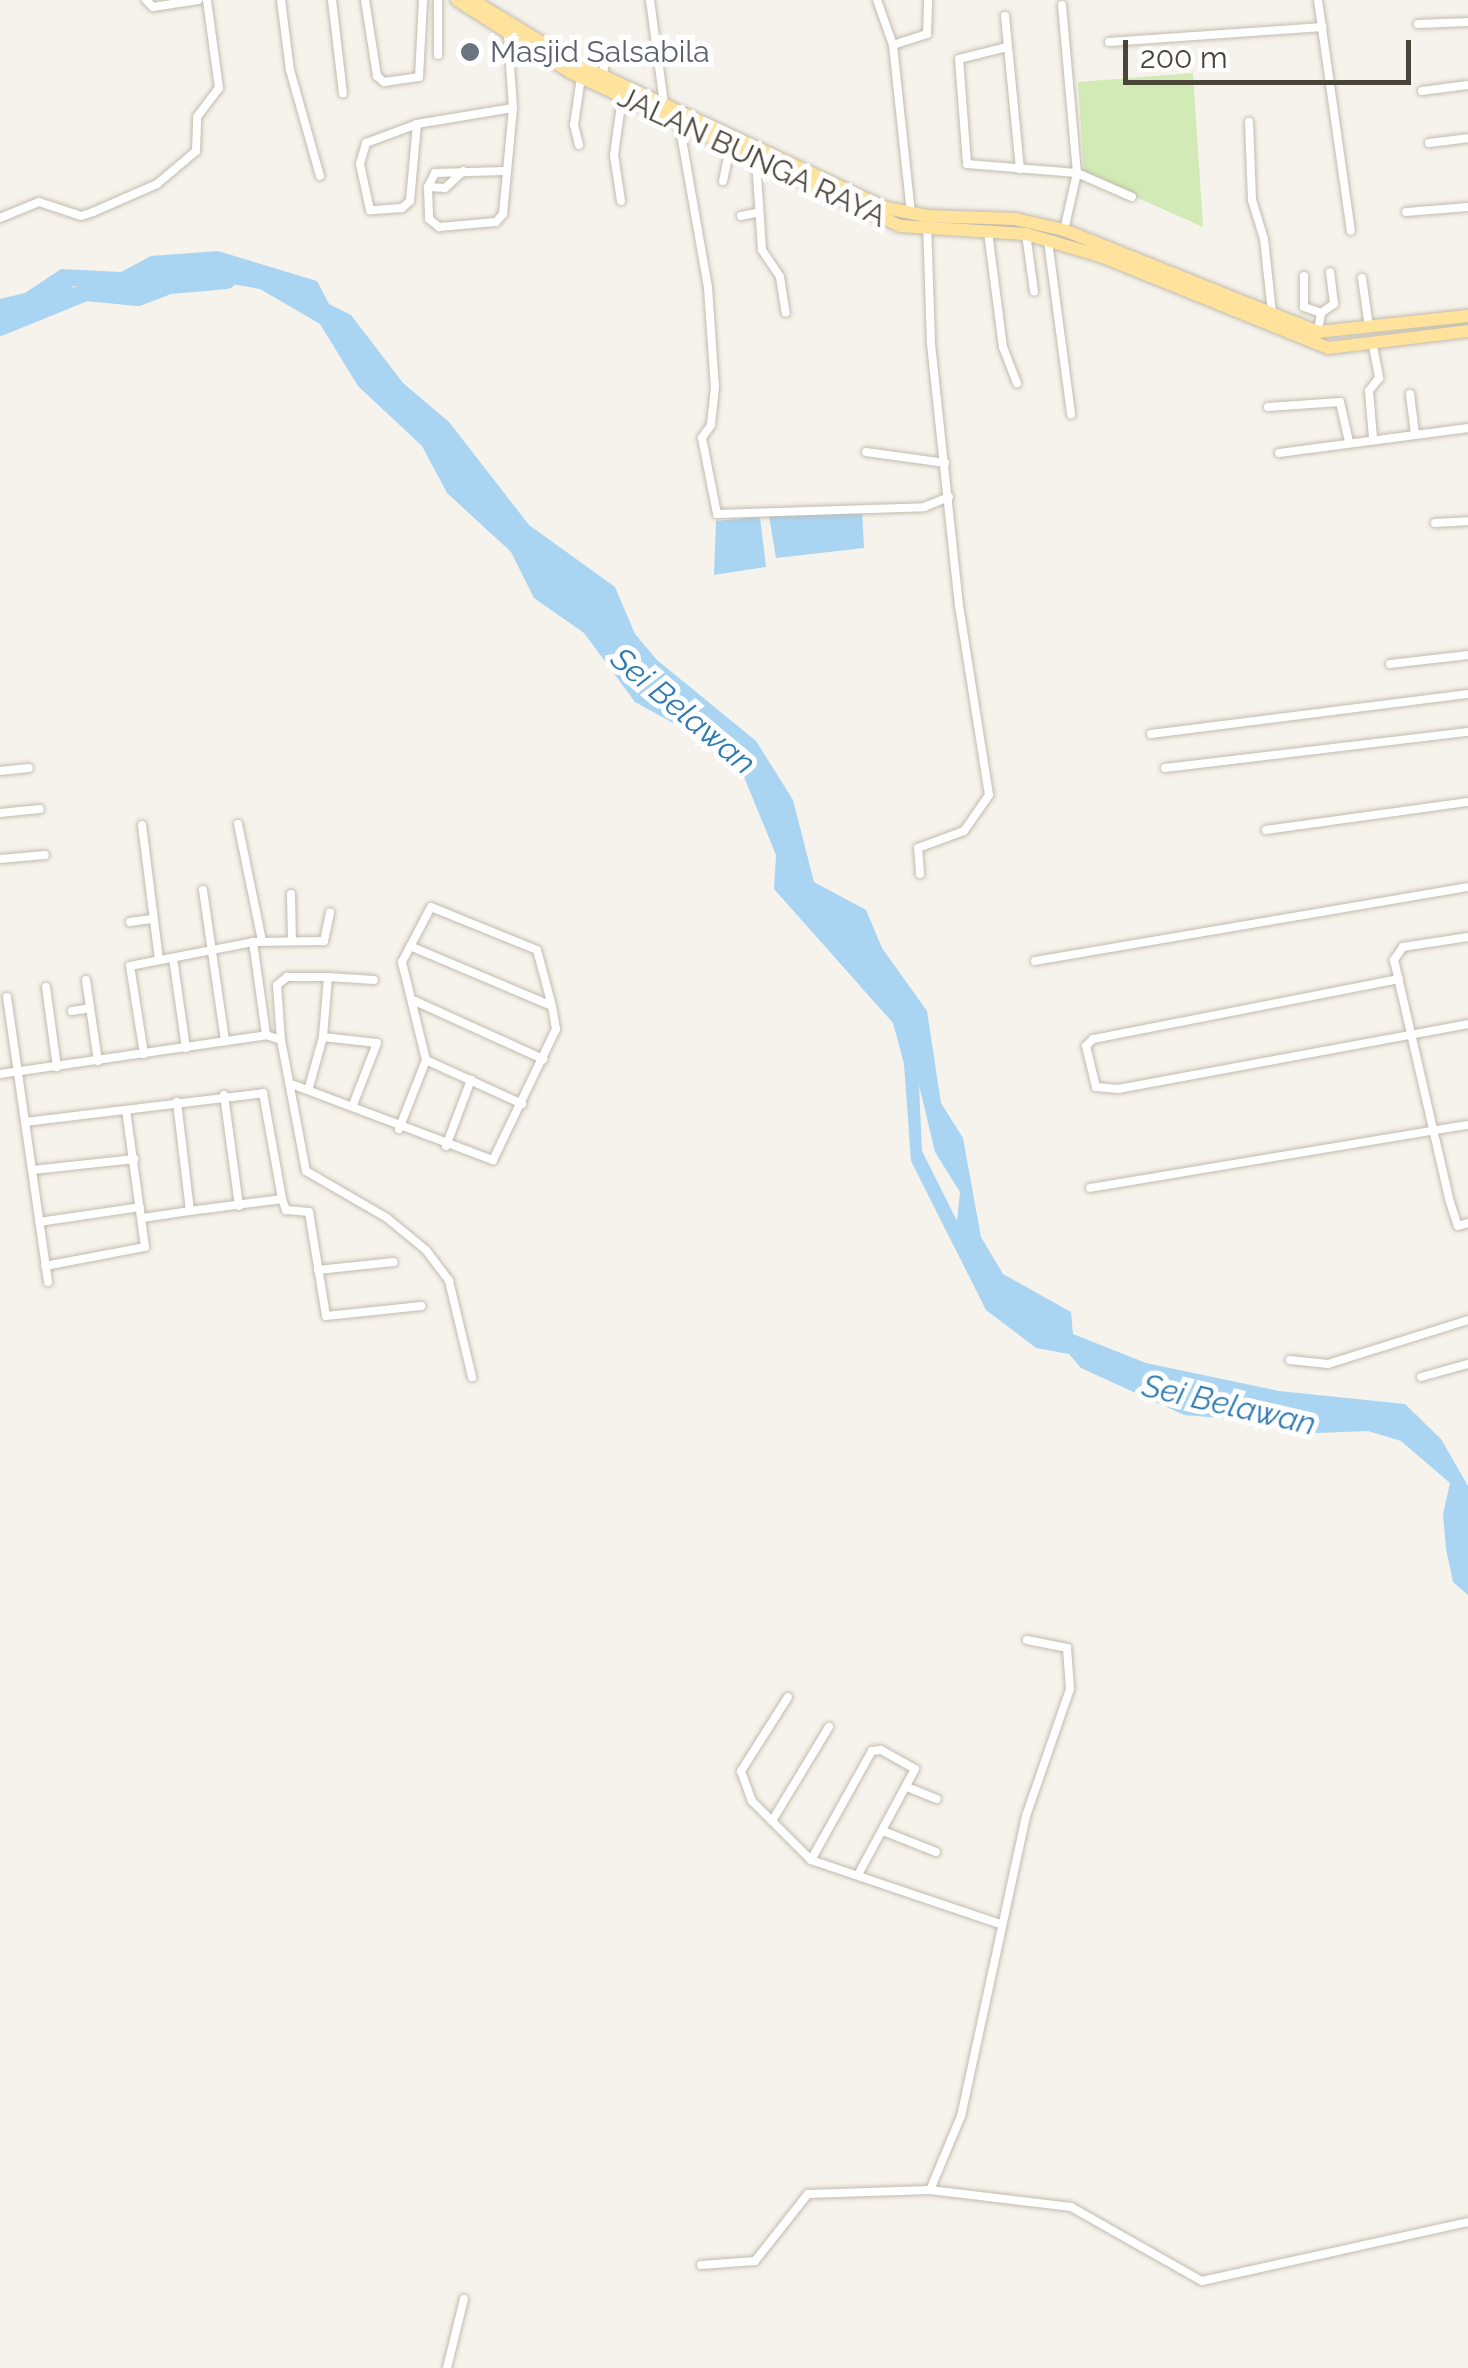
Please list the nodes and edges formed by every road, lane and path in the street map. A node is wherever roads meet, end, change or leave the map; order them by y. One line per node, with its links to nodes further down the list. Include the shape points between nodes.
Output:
1 (146, 0): 15 (street, via 153,7)
2 (198, 0): 15 (street)
3 (207, 0): 57 (street, via 219,88 197,117 196,151 157,184 93,212 81,216 40,202)
4 (281, 0): 46 (street, via 290,70)
5 (332, 0): 31 (street)
6 (365, 0): 7 (street, via 381,81 419,77)
7 (423, 0)
8 (438, 0): 25 (street)
9 (457, 0): 21 (main road, JALAN BUNGA RAYA)
10 (472, 0): 21 (main road, JALAN BUNGA RAYA)
11 (650, 0): 34 (street)
12 (877, 0): 23 (street)
13 (928, 0): 23 (street, via 927,34)
14 (1318, 0): 20 (street)
15 (183, 1)
16 (1062, 5): 45 (street)
17 (1005, 16): 24 (street)
18 (1468, 22): 19 (street)
19 (1418, 24)
20 (1322, 28): 22 (street); 59 (street)
21 (508, 31): 27 (main road, JALAN BUNGA RAYA); 28 (main road, JALAN BUNGA RAYA); 33 (street)
22 (1109, 42)
23 (893, 45): 54 (street)
24 (1007, 47): 42 (street); 42 (street, via 959,59 966,162)
25 (438, 55)
26 (605, 57): 28 (street)
27 (580, 76): 32 (main road, JALAN BUNGA RAYA); 39 (street, via 574,125)
28 (603, 76): 34 (main road, JALAN BUNGA RAYA)
29 (1468, 85): 30 (street)
30 (1422, 91)
31 (342, 93)
32 (622, 96): 34 (main road, JALAN BUNGA RAYA); 50 (street, via 614,155)
33 (513, 108): 36 (street); 44 (street)
34 (670, 115): 40 (main road, JALAN BUNGA RAYA); 54 (main road, JALAN BUNGA RAYA); 88 (street, via 708,288 715,387 711,424 702,438 718,514 924,506)
35 (1248, 122): 72 (street, via 1252,200 1264,239)
36 (417, 124): 36 (street, via 362,149 370,210 402,208 410,201)
37 (1468, 138): 38 (street)
38 (1430, 143)
39 (579, 145)
40 (730, 148): 41 (main road, JALAN BUNGA RAYA); 47 (street)
41 (756, 161): 53 (street); 60 (main road, JALAN BUNGA RAYA, via 874,216)
42 (1020, 169): 45 (street)
43 (462, 171): 44 (street); 48 (street, via 445,188); 48 (street, via 435,172)
44 (504, 171): 48 (street, via 504,208 496,222 432,224)
45 (1077, 173): 49 (street); 58 (street)
46 (320, 176)
47 (723, 181)
48 (428, 187)
49 (1132, 197)
50 (620, 201)
51 (1468, 207): 52 (street)
52 (1406, 212)
53 (758, 213): 55 (street); 69 (street, via 762,250 780,277)
54 (911, 214): 56 (main road, JALAN BUNGA RAYA)
55 (742, 216)
56 (926, 216): 58 (main road, JALAN BUNGA RAYA, via 1016,219); 60 (street)
57 (0, 218)
58 (1064, 230): 64 (main road, JALAN BUNGA RAYA)
59 (1351, 230)
60 (926, 232): 61 (main road, JALAN BUNGA RAYA); 87 (street)
61 (988, 232): 62 (main road, JALAN BUNGA RAYA); 77 (street, via 1002,347)
62 (1026, 234): 63 (main road, JALAN BUNGA RAYA); 68 (street)
63 (1048, 241): 64 (main road, JALAN BUNGA RAYA); 80 (street)
64 (1084, 245): 72 (main road, JALAN BUNGA RAYA); 76 (main road, JALAN BUNGA RAYA, via 1328,348)
65 (1330, 272): 70 (street, via 1334,304)
66 (1304, 276): 70 (street, via 1306,310)
67 (1362, 278): 73 (street)
68 (1034, 290)
69 (786, 312)
70 (1321, 313): 75 (street)
71 (1468, 316): 73 (main road, JALAN BUNGA RAYA)
72 (1272, 317): 75 (main road, JALAN BUNGA RAYA)
73 (1370, 331): 75 (main road, JALAN BUNGA RAYA); 76 (street)
74 (1468, 331): 76 (main road, JALAN BUNGA RAYA)
75 (1318, 332)
76 (1373, 346): 83 (street, via 1379,378 1370,390)
77 (1017, 382)
78 (1410, 394): 82 (street)
79 (1268, 407): 84 (street, via 1340,402)
80 (1071, 414)
81 (1468, 428): 82 (street)
82 (1415, 434): 83 (street)
83 (1373, 438): 84 (street)
84 (1348, 442): 86 (street)
85 (866, 452): 87 (street)
86 (1279, 454)
87 (945, 463): 88 (street)
88 (949, 497): 107 (street, via 988,795 964,831 918,848)
89 (1468, 521): 90 (street)
90 (1436, 523)
91 (1468, 656): 92 (street)
92 (1390, 664)
93 (1468, 694): 95 (street)
94 (1468, 732): 97 (street)
95 (1150, 734)
96 (29, 768): 98 (street)
97 (1165, 768)
98 (0, 771)
99 (1468, 802): 104 (street)
100 (40, 809): 101 (street)
101 (0, 813)
102 (238, 824): 115 (street)
103 (142, 825): 112 (street)
104 (1266, 830)
105 (45, 855): 106 (street)
106 (0, 859)
107 (920, 874)
108 (1468, 887): 121 (street)
109 (202, 890): 118 (street)
110 (291, 894): 116 (street)
111 (330, 913): 116 (street, via 328,940)
112 (152, 919): 113 (street); 120 (street)
113 (130, 922)
114 (1468, 937): 123 (street, via 1403,947 1394,960)
115 (258, 941): 116 (street); 118 (street); 133 (street)
116 (292, 942)
117 (410, 946): 128 (street, via 401,968); 129 (street); 129 (street, via 436,905 472,919 536,950)
118 (213, 948): 119 (street); 136 (street)
119 (174, 958): 120 (street); 138 (street)
120 (159, 960): 139 (street, via 130,966)
121 (1035, 962)
122 (328, 977): 125 (street); 134 (street); 137 (street, via 287,977 277,984)
123 (1399, 979): 135 (street); 135 (street, via 1226,1009 1093,1040 1086,1050 1103,1091)
124 (86, 980): 130 (street)
125 (374, 980)
126 (46, 987): 143 (street)
127 (7, 997): 144 (street)
128 (415, 1001): 140 (street); 141 (street)
129 (552, 1006): 140 (street, via 556,1029)
130 (90, 1008): 131 (street); 142 (street)
131 (72, 1011)
132 (1468, 1024): 135 (street)
133 (266, 1035): 136 (street); 137 (street)
134 (323, 1036): 148 (street); 152 (street, via 377,1043)
135 (1412, 1036): 157 (street)
136 (225, 1040): 138 (street)
137 (281, 1040): 147 (street)
138 (186, 1048): 139 (street)
139 (144, 1054): 142 (street)
140 (543, 1059): 151 (street)
141 (426, 1060): 146 (street); 156 (street)
142 (98, 1061): 143 (street)
143 (57, 1067): 144 (street)
144 (18, 1073): 145 (street); 154 (street)
145 (0, 1074)
146 (471, 1080): 151 (street); 158 (street)
147 (294, 1085): 148 (street); 177 (street, via 306,1172 387,1218 426,1250 449,1282)
148 (309, 1087): 152 (street)
149 (224, 1095): 150 (street); 162 (street, via 264,1096); 163 (street)
150 (177, 1102): 153 (street); 165 (street)
151 (522, 1104): 158 (street, via 493,1160)
152 (353, 1105): 156 (street)
153 (126, 1110): 154 (street); 159 (street)
154 (25, 1122): 160 (street)
155 (1468, 1126): 157 (street)
156 (399, 1128): 158 (street)
157 (1434, 1132): 161 (street); 168 (street, via 1458,1226)
158 (446, 1146)
159 (134, 1159): 160 (street); 164 (street)
160 (33, 1170): 167 (street)
161 (1090, 1188)
162 (282, 1199): 163 (street); 171 (street, via 286,1210 309,1212)
163 (239, 1206): 165 (street)
164 (140, 1207): 166 (street); 167 (street)
165 (190, 1211): 166 (street)
166 (142, 1218): 170 (street, via 143,1251)
167 (39, 1222): 170 (street)
168 (1468, 1223)
169 (394, 1262): 171 (street)
170 (45, 1266): 172 (street)
171 (318, 1270): 173 (street, via 331,1318)
172 (48, 1282)
173 (421, 1306)
174 (1468, 1320): 175 (street, via 1328,1364)
175 (1290, 1360)
176 (1468, 1364): 178 (street)
177 (472, 1376)
178 (1422, 1377)
179 (1026, 1640): 189 (street, via 1067,1648 1070,1688 1026,1816)
180 (788, 1697): 184 (street, via 739,1778)
181 (829, 1727): 184 (street)
182 (908, 1786): 183 (street); 185 (street); 187 (street, via 913,1764 872,1750)
183 (937, 1799)
184 (772, 1821): 187 (street)
185 (883, 1832): 186 (street); 188 (street)
186 (936, 1852)
187 (811, 1860): 188 (street)
188 (858, 1875): 189 (street)
189 (1000, 1924): 190 (street, via 961,2116)
190 (930, 2190): 191 (street, via 1071,2207 1202,2280); 192 (street, via 808,2194 754,2261)
191 (1468, 2222)
192 (701, 2265)
193 (464, 2299): 194 (street)
194 (447, 2368)

